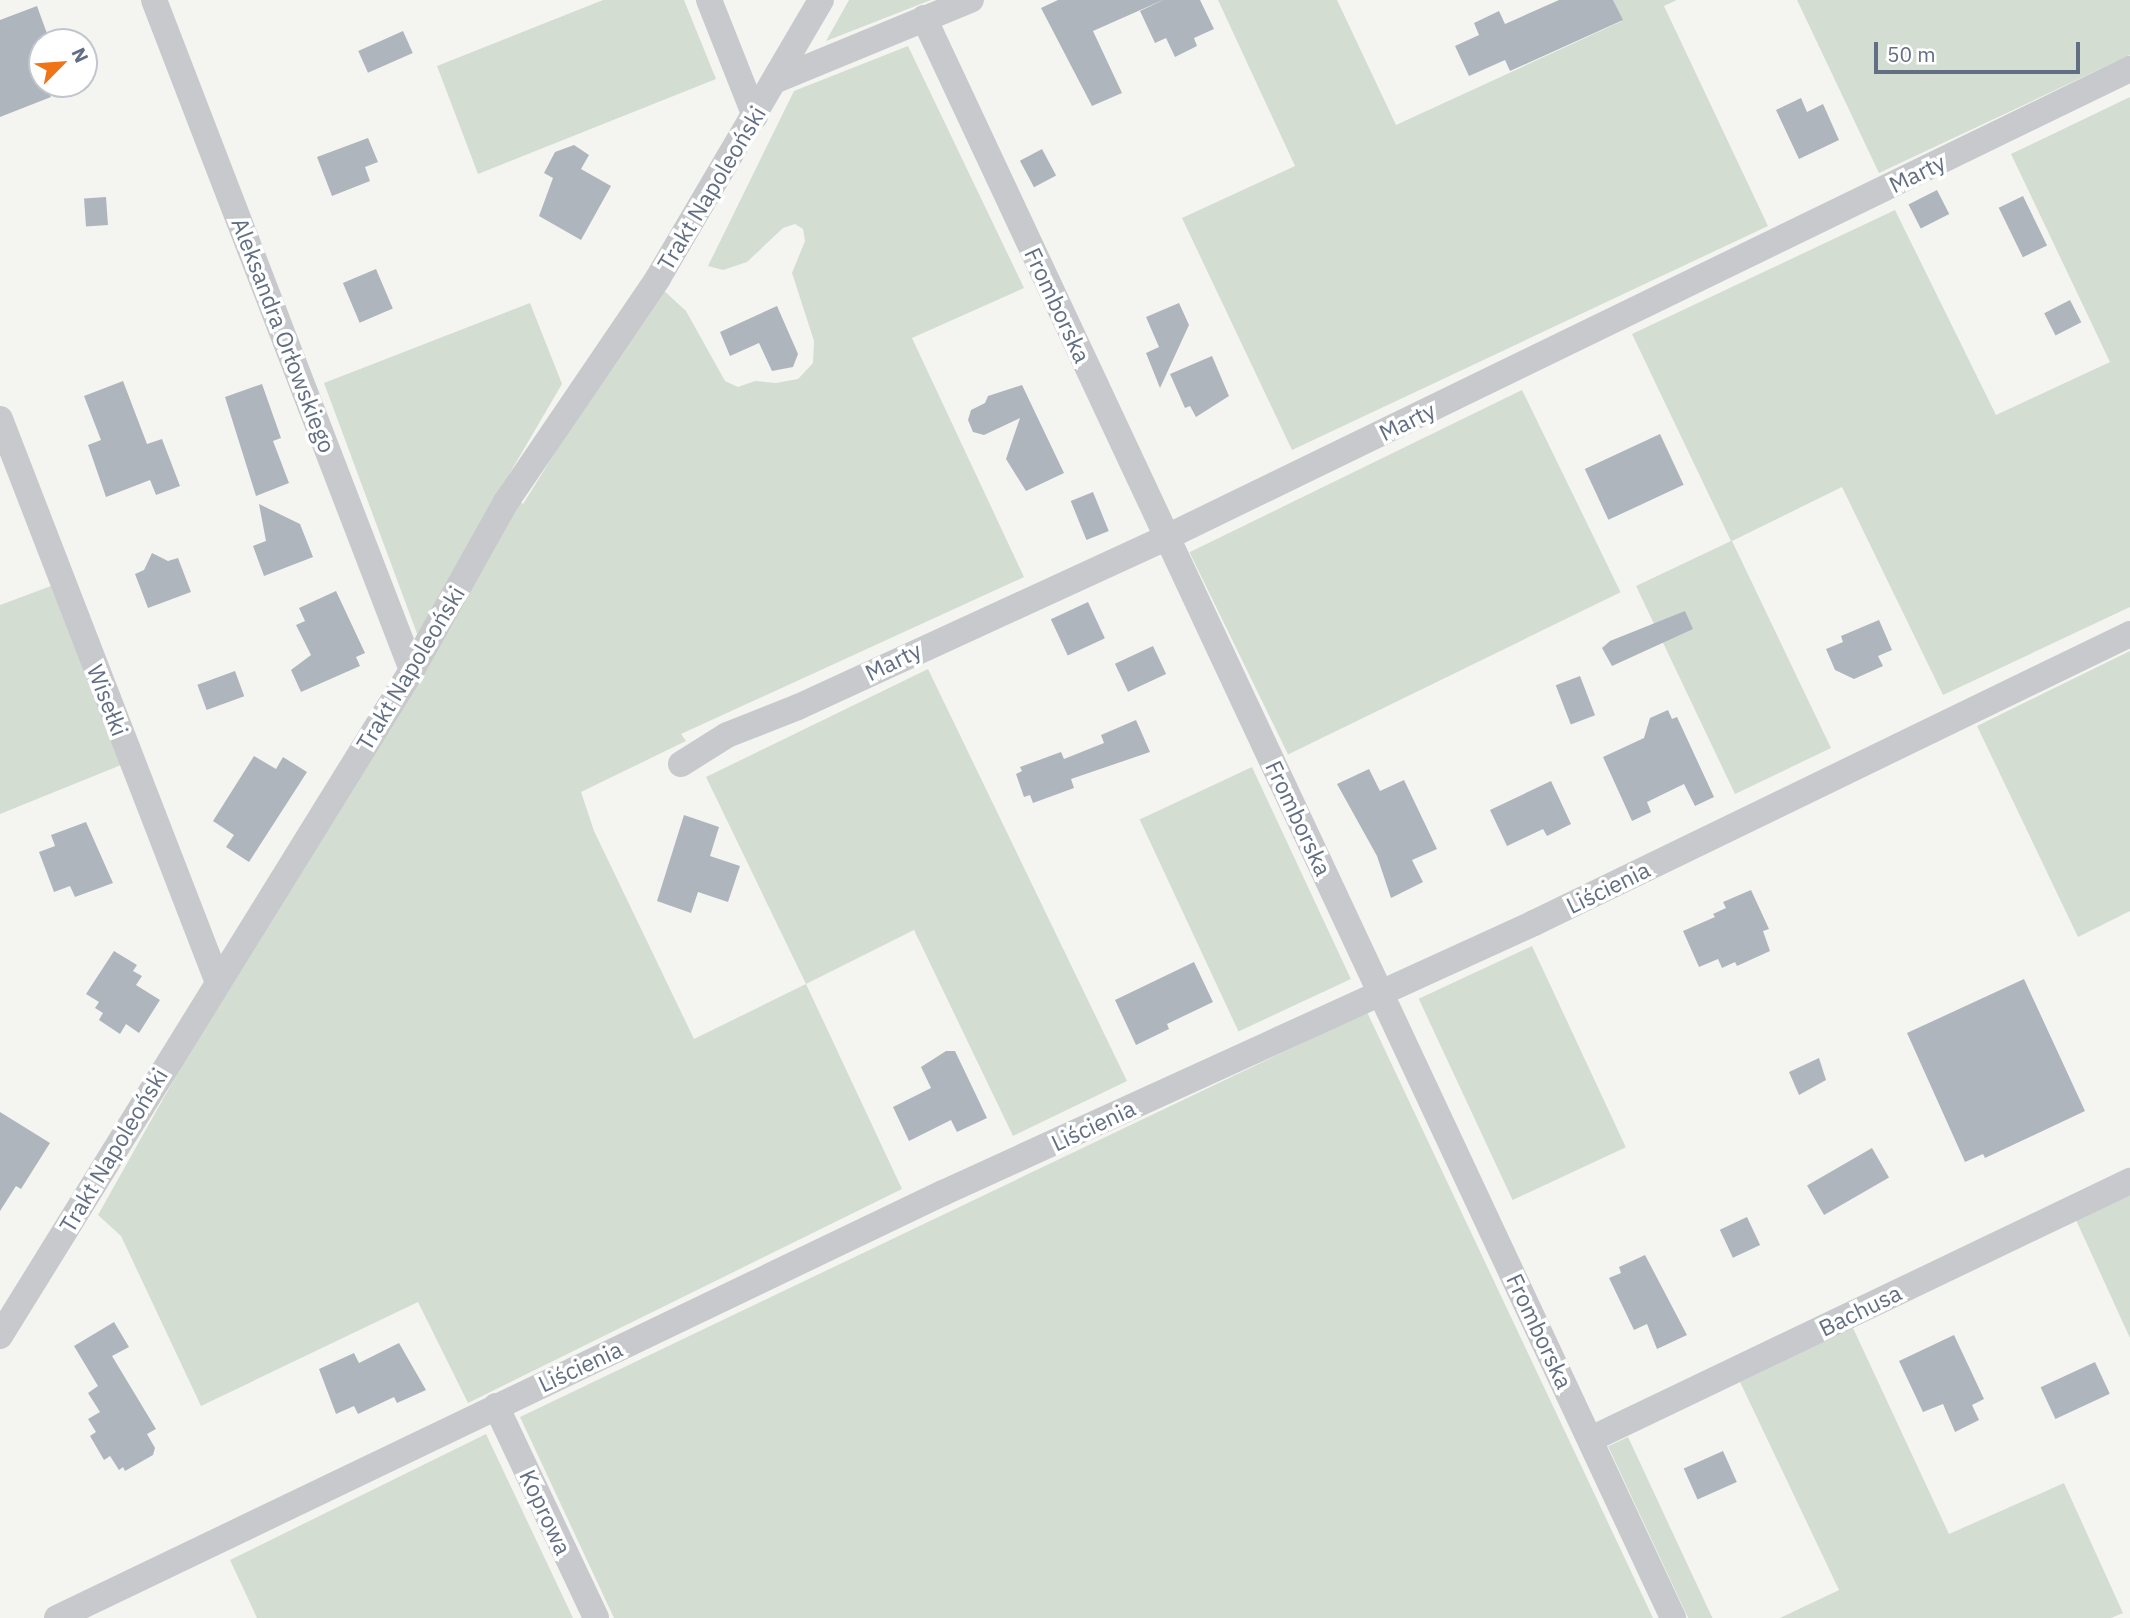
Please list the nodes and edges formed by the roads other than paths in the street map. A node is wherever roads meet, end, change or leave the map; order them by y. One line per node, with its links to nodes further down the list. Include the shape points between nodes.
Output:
1 (154, 0): 12 (street, Aleksandra Orłowskiego)
2 (709, 0): 8 (street)
3 (821, 0): 7 (street, Trakt Napoleoński)
4 (971, 0): 5 (street)
5 (924, 18): 7 (street); 10 (street, Fromborska)
6 (2130, 69): 10 (street, Marty)
7 (774, 81): 8 (street, Trakt Napoleoński)
8 (755, 117): 12 (street, Trakt Napoleoński, via 658,278 506,502)
9 (0, 419): 14 (street, Wisełki)
10 (1167, 537): 13 (street, Marty, via 798,707 727,735); 15 (street, Fromborska)
11 (2130, 634): 15 (street, Liścienia)
12 (412, 670): 14 (street, Trakt Napoleoński)
13 (681, 764)
14 (217, 980): 17 (street, Trakt Napoleoński)
15 (1382, 993): 18 (street, Liścienia); 19 (street, Fromborska)
16 (2130, 1181): 19 (street, Bachusa)
17 (0, 1336)
18 (496, 1406): 20 (street, Liścienia); 21 (street, Koprowa)
19 (1591, 1439): 22 (street, Fromborska)
20 (57, 1618)
21 (596, 1618)
22 (1673, 1618)

